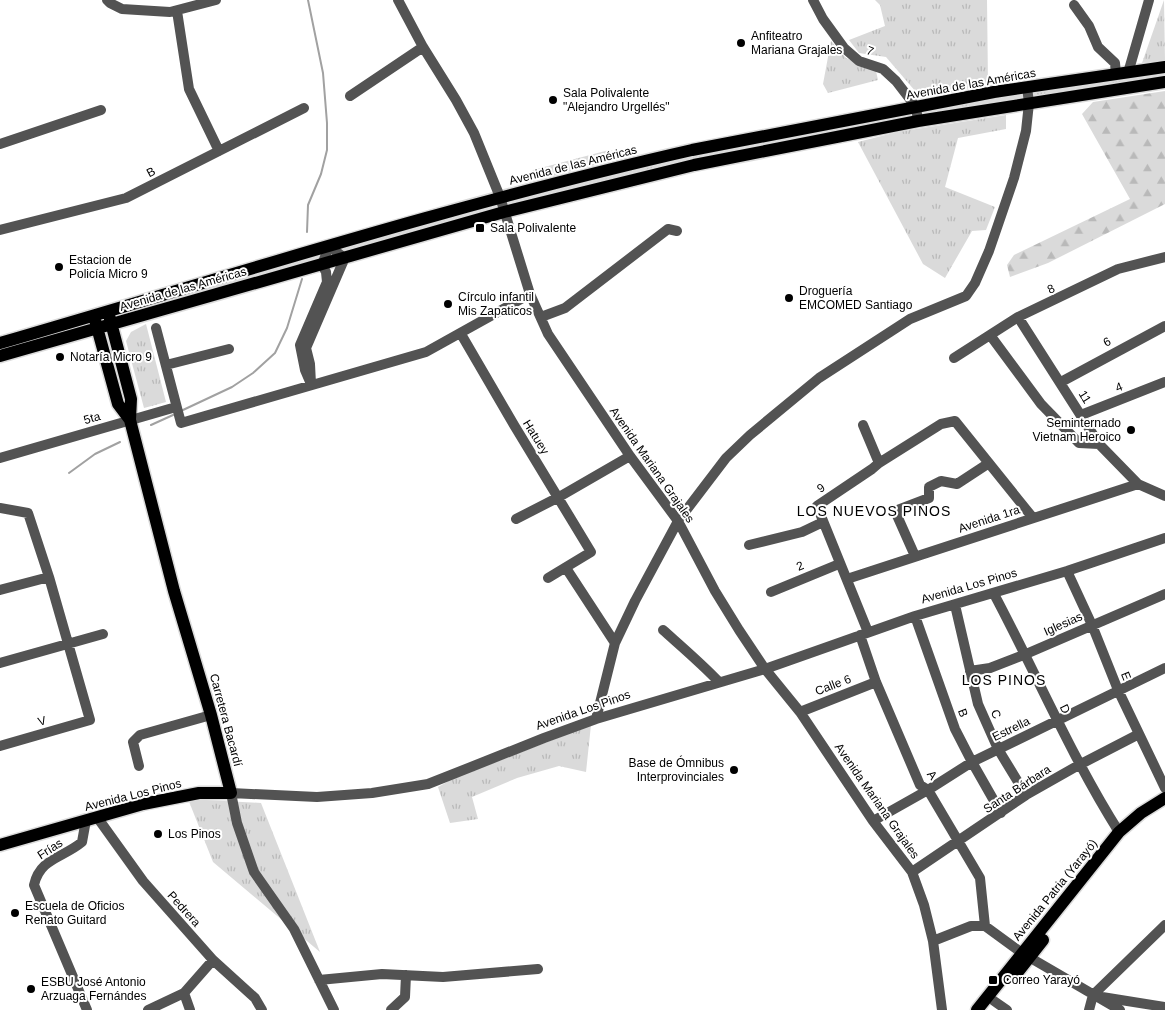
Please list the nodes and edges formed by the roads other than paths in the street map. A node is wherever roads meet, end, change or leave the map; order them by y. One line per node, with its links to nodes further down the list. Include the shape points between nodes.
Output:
1 (108, 0): 7 (street, via 122,9)
2 (216, 0): 7 (street)
3 (398, 0): 8 (street, Avenida Mariana Grajales)
4 (813, 0): 15 (street, 7, via 844,48 859,61 883,69)
5 (1149, 0): 10 (street)
6 (1074, 5): 10 (street, via 1089,26 1098,47)
7 (177, 11): 20 (street, via 189,89)
8 (422, 48): 13 (street); 21 (street, Avenida Mariana Grajales, via 474,133)
9 (1165, 67): 10 (main road, Avenida de las Américas)
10 (1122, 73): 12 (main road, Avenida de las Américas)
11 (1165, 82): 14 (main road, Avenida de las Américas)
12 (1027, 87): 14 (street); 15 (main road, Avenida de las Américas)
13 (350, 96)
14 (1029, 103): 18 (main road, Avenida de las Américas); 62 (street, via 1026,131 1014,178 989,251 966,296 910,319 819,378 726,458)
15 (916, 107): 18 (street, 7); 21 (main road, Avenida de las Américas, via 684,152)
16 (304, 108): 20 (street, B)
17 (101, 110): 19 (street)
18 (918, 121): 22 (main road, Avenida de las Américas, via 694,165)
19 (0, 144)
20 (218, 151): 23 (street, B, via 121,200)
21 (500, 197): 22 (street, Avenida Mariana Grajales); 25 (main road, Avenida de las Américas)
22 (504, 212): 26 (main road, Avenida de las Américas); 29 (street, Avenida Mariana Grajales)
23 (0, 230)
24 (677, 231): 31 (street, via 668,229 565,308)
25 (329, 246): 26 (street); 28 (street); 33 (main road, Avenida de las Américas)
26 (344, 257): 28 (main road, Avenida de las Américas); 46 (street, via 306,348)
27 (1165, 257): 32 (street, 8, via 1118,269)
28 (322, 263): 33 (main road, Avenida de las Américas); 46 (street, via 327,282 300,345)
29 (530, 294): 31 (street, Avenida Mariana Grajales); 37 (street)
30 (94, 315): 33 (main road, Avenida de las Américas); 35 (main road, Carretera Bacardí); 39 (main road, Avenida de las Américas)
31 (541, 317): 52 (street, Avenida Mariana Grajales, via 548,334)
32 (1018, 317): 38 (street, 8); 44 (street, 11)
33 (110, 318): 35 (main road, Avenida de las Américas); 49 (main road, Carretera Bacardí, via 131,399)
34 (1165, 326): 44 (street, 6)
35 (97, 328): 41 (main road, Avenida de las Américas); 49 (main road, Carretera Bacardí, via 118,404)
36 (156, 328): 43 (street)
37 (461, 334): 46 (street, via 426,352); 58 (street, Hatuey)
38 (990, 335): 42 (street, 8); 51 (street, via 1041,404 1079,443)
39 (0, 343)
40 (228, 349): 43 (street)
41 (0, 356)
42 (954, 358)
43 (166, 365): 47 (street)
44 (1061, 382): 48 (street, 11)
45 (1165, 382): 48 (street, 4)
46 (311, 384): 47 (street, via 181,422)
47 (176, 407): 49 (street, 5ta)
48 (1081, 415): 51 (street, 11)
49 (130, 420): 53 (street, 5ta); 94 (main road, Carretera Bacardí, via 174,591)
50 (863, 425): 54 (street)
51 (1100, 444): 56 (street, 11)
52 (630, 456): 58 (street); 62 (street, Avenida Mariana Grajales)
53 (0, 458)
54 (879, 462): 55 (street, 9, via 941,424 955,421); 63 (street, 9, via 817,506)
55 (989, 464): 60 (street); 66 (street, via 957,484 941,481 929,487 929,498 895,511)
56 (1138, 484): 57 (street, 11); 60 (street, Avenida 1ra)
57 (1165, 496)
58 (559, 497): 61 (street); 68 (street, Hatuey, via 591,552)
59 (0, 508): 70 (street, via 28,513)
60 (1033, 518): 66 (street, Avenida 1ra)
61 (516, 519)
62 (678, 521): 84 (street); 88 (street, Avenida Mariana Grajales, via 714,591)
63 (823, 522): 65 (street, via 802,532); 67 (street, 9)
64 (1165, 538): 69 (street, Avenida Los Pinos)
65 (749, 544)
66 (915, 556): 72 (street, Avenida 1ra)
67 (840, 564): 72 (street, 9); 74 (street, 2)
68 (566, 568): 71 (street); 84 (street)
69 (1067, 571): 75 (street, Avenida Los Pinos); 79 (street, E)
70 (50, 577): 73 (street); 83 (street)
71 (548, 578)
72 (847, 578): 81 (street, 9)
73 (0, 590)
74 (771, 592)
75 (994, 594): 77 (street, Avenida Los Pinos); 85 (street, D)
76 (1165, 594): 79 (street, Iglesias)
77 (955, 605): 78 (street, Avenida Los Pinos); 89 (street, C)
78 (915, 616): 81 (street, Avenida Los Pinos); 100 (street, B, via 955,729)
79 (1092, 625): 85 (street, Iglesias); 92 (street, E)
80 (663, 630): 90 (street)
81 (864, 633): 88 (street, Avenida Los Pinos); 91 (street, A)
82 (103, 634): 83 (street)
83 (68, 643): 86 (street); 98 (street, V, via 90,720)
84 (615, 643): 95 (street)
85 (1026, 654): 89 (street, Iglesias, via 990,668); 96 (street, D)
86 (0, 663)
87 (1165, 668): 92 (street, Estrella)
88 (766, 669): 90 (street, Avenida Los Pinos); 93 (street, Avenida Mariana Grajales)
89 (970, 671): 99 (street, C, via 978,704)
90 (719, 682): 95 (street, Avenida Los Pinos)
91 (876, 682): 93 (street, Calle 6); 104 (street, A, via 920,785)
92 (1118, 690): 96 (street, Estrella); 97 (street, E)
93 (800, 712): 111 (street, Avenida Mariana Grajales)
94 (211, 715): 102 (street, via 140,734 133,742); 105 (main road, Carretera Bacardí)
95 (596, 719): 105 (street, Avenida Los Pinos, via 428,784 317,797)
96 (1057, 720): 99 (street, Estrella); 101 (street, D)
97 (1139, 734): 101 (street, Santa Bárbara); 103 (street, E)
98 (0, 746)
99 (998, 749): 100 (street, Estrella); 106 (street, C)
100 (972, 762): 104 (street, Estrella); 109 (street, B)
101 (1079, 765): 106 (street, Santa Bárbara); 112 (street, D)
102 (139, 766)
103 (1165, 788)
104 (928, 790): 111 (street, Estrella); 113 (street, A)
105 (231, 793): 110 (main road, Avenida Los Pinos, via 199,793 143,804); 123 (street, Carretera Bacardí, via 237,823 254,872 294,929)
106 (1026, 795): 109 (street, Santa Bárbara)
107 (1165, 798): 112 (main road, Avenida Patria (Yarayó))
108 (1165, 807): 119 (main road, Avenida Patria (Yarayó), via 1126,838)
109 (1000, 813): 113 (street, Santa Bárbara)
110 (92, 819): 114 (main road, Avenida Los Pinos); 120 (street, Pedrera); 128 (street, Frías, via 82,842 45,864 36,876 34,886)
111 (873, 820): 115 (street, Avenida Mariana Grajales)
112 (1119, 832): 119 (main road, Avenida Patria (Yarayó))
113 (958, 841): 115 (street, Santa Bárbara); 117 (street, A, via 980,878)
114 (0, 846)
115 (912, 872): 118 (street, Avenida Mariana Grajales)
116 (1165, 924): 125 (street)
117 (985, 926): 118 (street, via 971,926); 119 (street)
118 (933, 941): 134 (street, Avenida Mariana Grajales)
119 (1026, 955): 125 (street); 126 (main road, Avenida Patria (Yarayó)); 135 (main road, Avenida Patria (Yarayó))
120 (213, 960): 124 (street); 131 (street, Pedrera, via 254,998)
121 (538, 969): 122 (street, via 443,977)
122 (406, 974): 123 (street); 133 (street, via 405,997)
123 (319, 980): 132 (street, Carretera Bacardí)
124 (184, 993): 129 (street); 130 (street)
125 (1093, 995): 127 (street); 137 (street); 138 (street)
126 (990, 1005): 136 (street)
127 (1165, 1007)
128 (87, 1010)
129 (148, 1010)
130 (190, 1010)
131 (262, 1010)
132 (334, 1010)
133 (391, 1010)
134 (942, 1010)
135 (977, 1010)
136 (1007, 1010)
137 (1089, 1010)
138 (1120, 1010)

